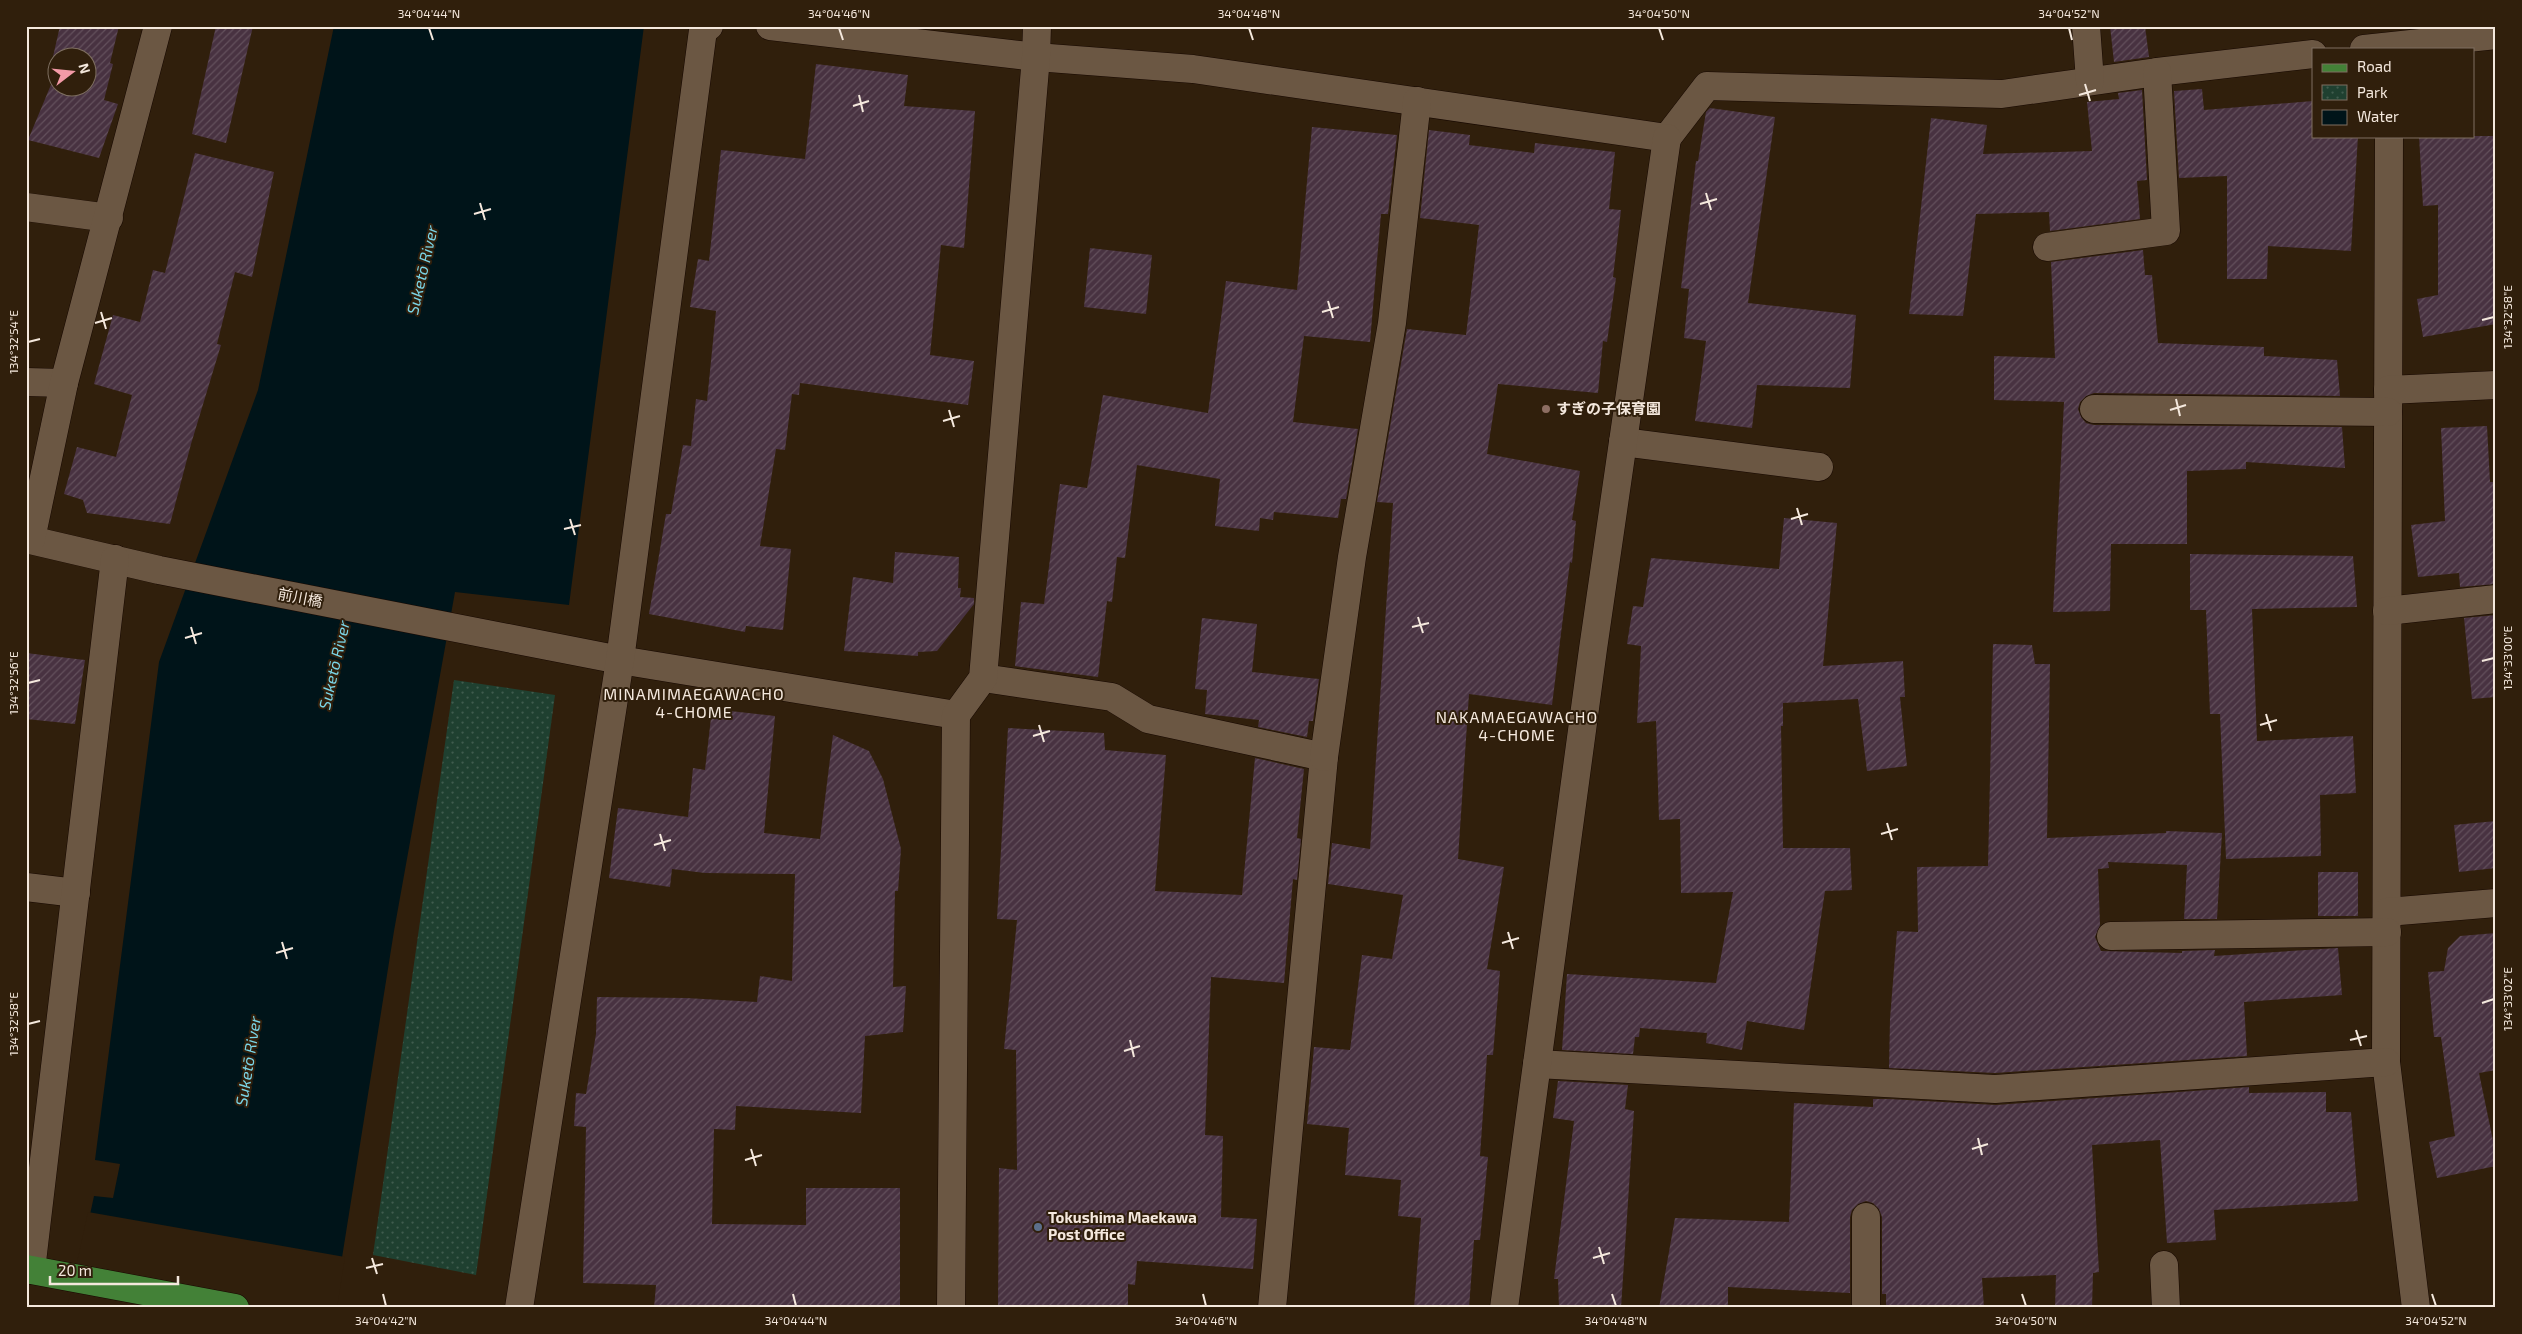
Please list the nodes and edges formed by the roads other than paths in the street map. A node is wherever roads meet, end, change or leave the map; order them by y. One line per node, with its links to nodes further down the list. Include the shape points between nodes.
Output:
1 (158, 26): 16 (street)
2 (770, 26): 9 (street)
3 (1037, 26): 9 (street)
4 (2086, 26): 11 (street)
5 (706, 28): 29 (street)
6 (2496, 35): 7 (street)
7 (2383, 42)
8 (2312, 54): 10 (street)
9 (1036, 57): 12 (street, via 1193,68); 30 (street)
10 (2157, 72): 11 (street); 17 (street, via 2166,231)
11 (2090, 81): 13 (street, via 2002,94 1707,86)
12 (1417, 101): 13 (street); 32 (street, via 1392,323 1352,557)
13 (1667, 138): 23 (street)
14 (2389, 138): 21 (street)
15 (26, 207): 16 (street)
16 (109, 218): 19 (street)
17 (2047, 247)
18 (26, 382): 19 (street)
19 (64, 383): 25 (street)
20 (2496, 385): 21 (street)
21 (2388, 401): 22 (street); 28 (street)
22 (2094, 409)
23 (1624, 442): 24 (street); 39 (street)
24 (1819, 468)
25 (29, 539): 26 (street, 前川橋)
26 (115, 559): 29 (street, 前川橋); 34 (street)
27 (2496, 599): 28 (street)
28 (2388, 611): 36 (street)
29 (620, 660): 31 (street, 前川橋); 44 (street)
30 (983, 678): 31 (street); 32 (street, via 1112,697 1148,719)
31 (956, 715): 45 (street)
32 (1324, 757): 46 (street)
33 (26, 888): 34 (street)
34 (76, 893): 42 (street)
35 (2496, 903): 36 (street)
36 (2387, 922): 37 (street); 38 (street)
37 (2111, 936)
38 (2386, 1062): 39 (street, via 1995,1089); 50 (street)
39 (1537, 1064): 47 (street)
40 (1866, 1217): 48 (street)
41 (2164, 1265): 49 (street)
42 (29, 1269): 43 (main road)
43 (235, 1308)
44 (519, 1308)
45 (951, 1308)
46 (1272, 1308)
47 (1504, 1308)
48 (1866, 1308)
49 (2166, 1308)
50 (2416, 1308)

